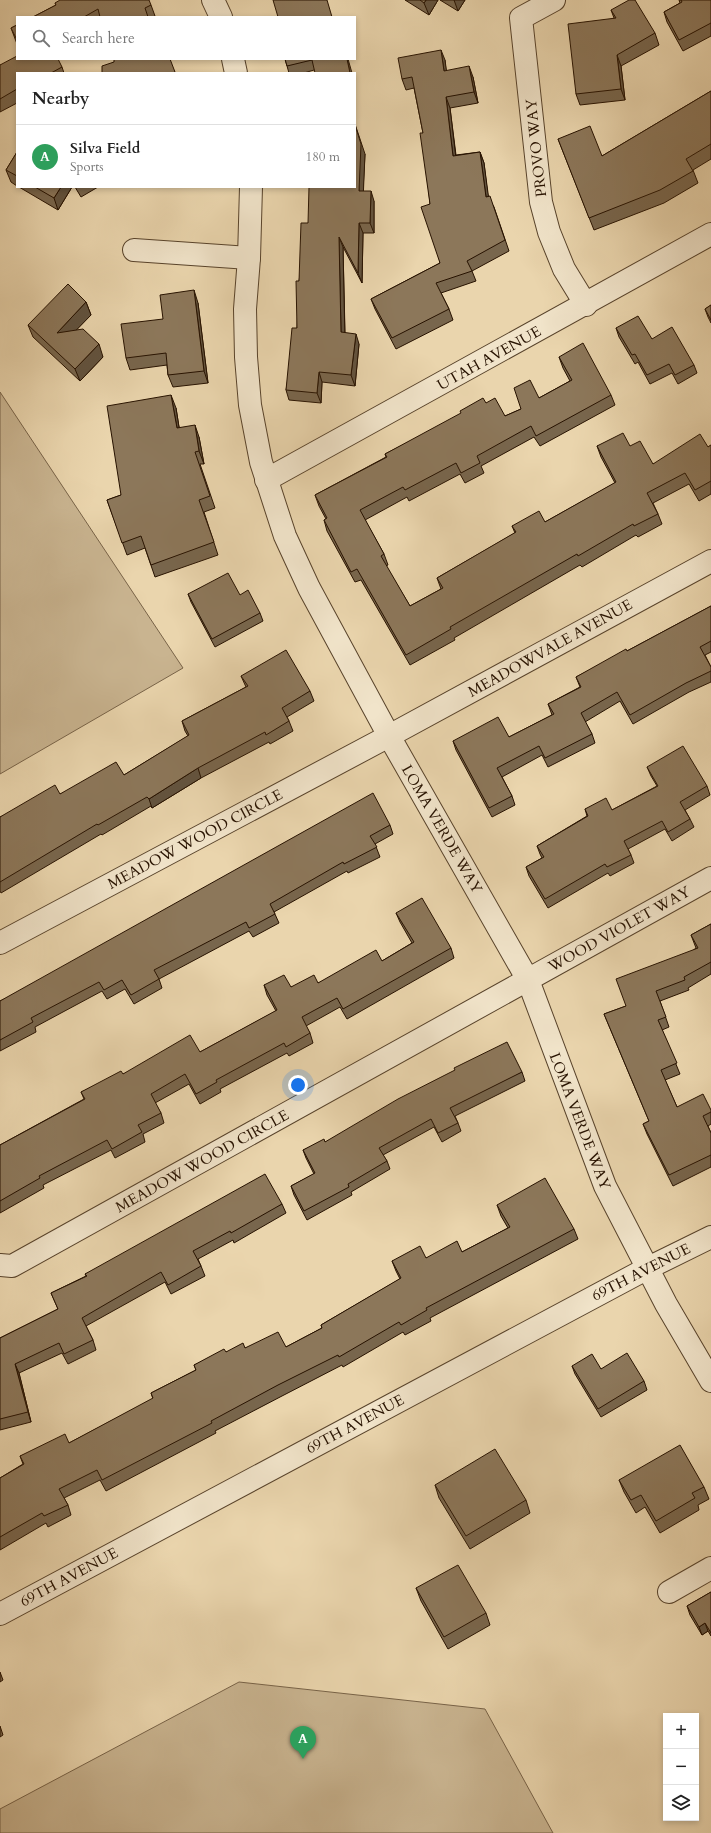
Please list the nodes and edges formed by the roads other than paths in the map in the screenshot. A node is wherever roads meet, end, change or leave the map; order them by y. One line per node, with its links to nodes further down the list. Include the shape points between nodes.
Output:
1 (213, 0): 3 (street)
2 (554, 0): 10 (street, PROVO WAY, via 522,18 523,34 541,202 549,232 564,269)
3 (221, 16)
4 (232, 60): 5 (street)
5 (236, 72)
6 (251, 188): 9 (street, LOMA VERDE WAY)
7 (711, 234): 10 (street, UTAH AVENUE)
8 (134, 250): 9 (street)
9 (249, 258): 11 (street, LOMA VERDE WAY, via 245,309 246,357 250,406)
10 (586, 304): 11 (street, UTAH AVENUE)
11 (266, 480): 13 (street, LOMA VERDE WAY, via 285,536 309,588)
12 (711, 561): 13 (street, MEADOWVALE AVENUE)
13 (389, 736): 15 (street, MEADOW WOOD CIRCLE); 16 (street, LOMA VERDE WAY)
14 (711, 878): 16 (street, WOOD VIOLET WAY)
15 (0, 943)
16 (528, 980): 18 (street, MEADOW WOOD CIRCLE, via 12,1266); 19 (street, LOMA VERDE WAY, via 605,1186)
17 (711, 1237): 19 (street, 69TH AVENUE)
18 (0, 1265)
19 (648, 1268): 20 (street, LOMA VERDE WAY); 23 (street, 69TH AVENUE)
20 (711, 1381)
21 (711, 1568): 22 (street)
22 (668, 1592)
23 (0, 1614)

